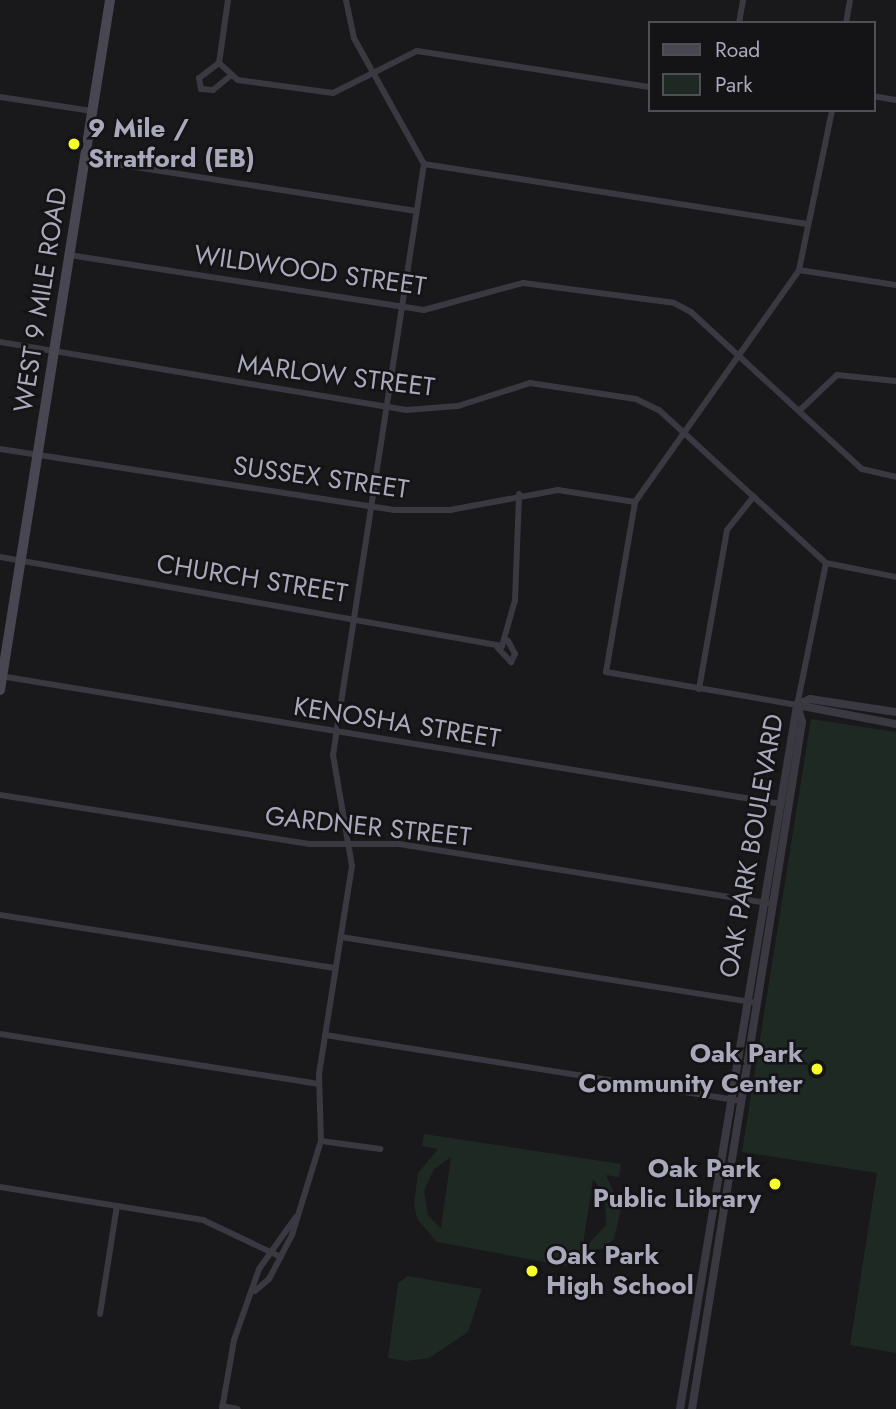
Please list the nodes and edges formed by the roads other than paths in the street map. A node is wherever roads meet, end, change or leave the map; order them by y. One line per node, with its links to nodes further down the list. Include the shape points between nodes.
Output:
1 (107, 0): 15 (main road, WEST 9 MILE ROAD)
2 (228, 0): 8 (street)
3 (346, 0): 9 (street, via 350,27)
4 (743, 0): 6 (street)
5 (850, 0): 7 (street)
6 (739, 21)
7 (846, 21)
8 (219, 63): 10 (street); 10 (street, via 200,78 201,89 213,90)
9 (372, 71): 10 (street, via 329,93); 11 (street, via 417,51); 18 (street)
10 (229, 77)
11 (648, 87)
12 (875, 96): 14 (street)
13 (0, 97): 15 (street)
14 (896, 100)
15 (92, 111): 17 (main road, WEST 9 MILE ROAD)
16 (832, 112): 20 (street)
17 (85, 159): 19 (street); 21 (main road, WEST 9 MILE ROAD)
18 (424, 164): 19 (street); 20 (street)
19 (416, 211): 24 (street)
20 (808, 224): 22 (street)
21 (69, 255): 24 (street, WILDWOOD STREET); 26 (main road, WEST 9 MILE ROAD)
22 (799, 270): 23 (street); 27 (street)
23 (896, 285)
24 (401, 307): 27 (street, WILDWOOD STREET, via 436,308 505,285 558,285 681,305); 29 (street)
25 (0, 342): 26 (street, MARLOW STREET)
26 (54, 355): 29 (street, MARLOW STREET); 33 (main road, WEST 9 MILE ROAD)
27 (739, 356): 30 (street, WILDWOOD STREET); 31 (street)
28 (896, 381): 30 (street, via 837,375)
29 (385, 407): 31 (street, MARLOW STREET, via 441,409 521,384 547,385 645,402); 38 (street)
30 (799, 411): 34 (street, WILDWOOD STREET, via 862,469)
31 (684, 432): 36 (street, MARLOW STREET); 37 (street)
32 (0, 449): 33 (street, SUSSEX STREET)
33 (38, 454): 38 (street, SUSSEX STREET); 40 (main road, WEST 9 MILE ROAD)
34 (896, 477)
35 (519, 494): 37 (street, SUSSEX STREET, via 558,490); 38 (street, SUSSEX STREET, via 450,510); 44 (street, CHURCH STREET)
36 (754, 496): 41 (street, MARLOW STREET); 47 (street, via 727,530)
37 (635, 502): 47 (street, via 606,672)
38 (370, 506): 43 (street)
39 (0, 558): 40 (street, CHURCH STREET)
40 (21, 563): 43 (street, CHURCH STREET); 46 (main road, WEST 9 MILE ROAD)
41 (826, 563): 42 (street); 49 (street)
42 (896, 577)
43 (352, 616): 45 (street, CHURCH STREET); 54 (street)
44 (508, 641): 45 (street); 45 (street, CHURCH STREET, via 515,653 511,662)
45 (497, 647)
46 (1, 677): 48 (main road, WEST 9 MILE ROAD); 54 (street, KENOSHA STREET)
47 (699, 689): 49 (street)
48 (0, 690)
49 (797, 705): 50 (street, via 810,699); 52 (street); 56 (street, OAK PARK BOULEVARD); 57 (street, OAK PARK BOULEVARD, via 802,722)
50 (853, 706): 51 (street); 52 (street)
51 (896, 712)
52 (851, 718): 53 (street)
53 (896, 724)
54 (335, 733): 56 (street, KENOSHA STREET); 58 (street, via 332,776)
55 (0, 795): 58 (street, GARDNER STREET, via 309,844)
56 (778, 803): 57 (street, KENOSHA STREET); 59 (street, OAK PARK BOULEVARD)
57 (789, 805): 60 (street, OAK PARK BOULEVARD)
58 (349, 843): 59 (street, GARDNER STREET, via 399,844); 62 (street)
59 (762, 902): 60 (street, GARDNER STREET); 64 (street, OAK PARK BOULEVARD)
60 (773, 904): 65 (street, OAK PARK BOULEVARD)
61 (0, 915): 63 (street)
62 (341, 937): 63 (street); 64 (street)
63 (336, 968): 67 (street)
64 (746, 1001): 65 (street); 68 (street, OAK PARK BOULEVARD)
65 (757, 1003): 69 (street, OAK PARK BOULEVARD)
66 (0, 1034): 70 (street)
67 (325, 1035): 70 (street); 71 (street)
68 (736, 1060): 69 (street); 71 (street, OAK PARK BOULEVARD)
69 (749, 1061): 72 (street, OAK PARK BOULEVARD)
70 (319, 1084): 73 (street)
71 (730, 1100): 72 (street); 84 (street, OAK PARK BOULEVARD)
72 (742, 1101): 85 (street, OAK PARK BOULEVARD)
73 (321, 1142): 74 (street); 77 (street)
74 (380, 1149)
75 (0, 1187): 76 (street)
76 (117, 1206): 78 (street, via 216,1224); 81 (street)
77 (296, 1217): 78 (street); 79 (street)
78 (270, 1251): 79 (street); 80 (street)
79 (281, 1257): 80 (street)
80 (255, 1291): 82 (street, via 234,1340)
81 (100, 1314)
82 (222, 1408): 83 (street)
83 (238, 1409)
84 (680, 1409)
85 (692, 1409)

